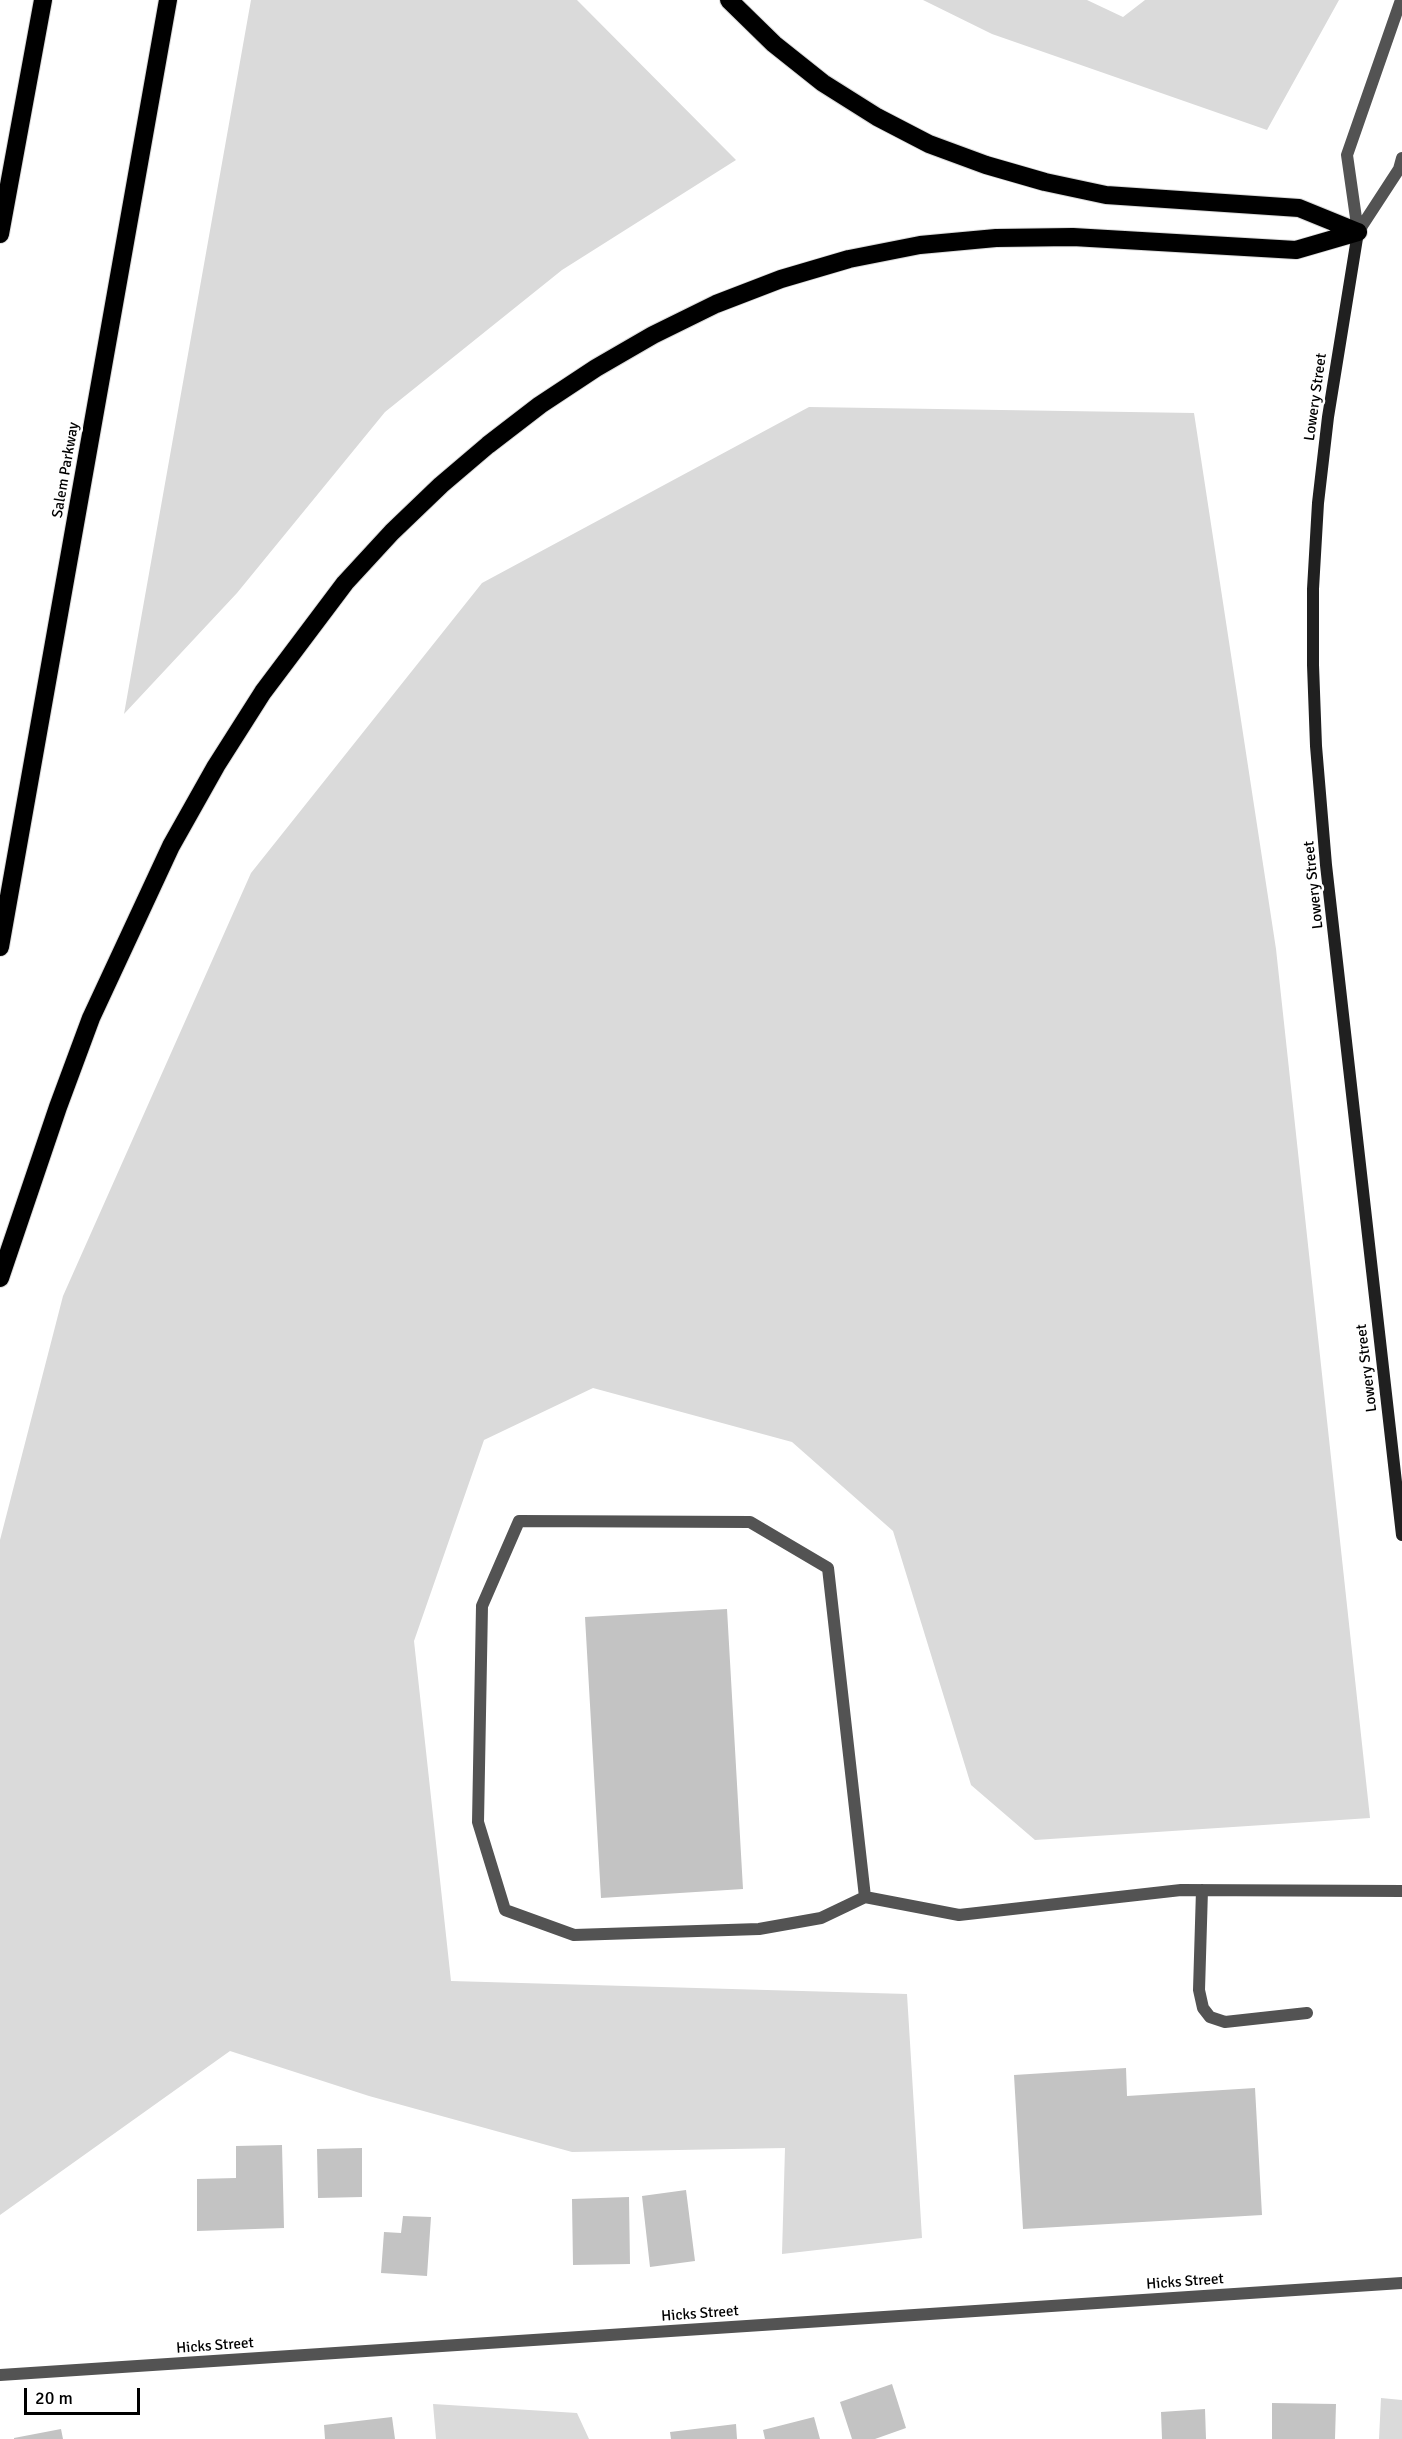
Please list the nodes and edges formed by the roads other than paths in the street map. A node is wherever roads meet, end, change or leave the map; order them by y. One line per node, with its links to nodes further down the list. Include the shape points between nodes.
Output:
1 (44, 0): 7 (highway)
2 (168, 0): 8 (highway, Salem Parkway)
3 (729, 0): 6 (highway, via 774,44 832,88 929,144 1045,182 1106,195 1299,208)
4 (1401, 0): 6 (street, Lowery Street, via 1347,155)
5 (1402, 158): 6 (street, Lowery Street, via 1399,169)
6 (1358, 232): 9 (highway, via 1296,250 1073,237 996,238 920,245 849,259 716,304 653,335 540,405 488,445 408,516 345,583 264,692 216,766 171,846 91,1018); 10 (main road, Lowery Street, via 1318,503 1313,665 1326,865)
7 (0, 234)
8 (0, 946)
9 (0, 1278)
10 (1397, 1446): 11 (main road, Lowery Street)
11 (1400, 1501): 12 (main road, Lowery Street)
12 (1402, 1535)
13 (1202, 1890): 14 (street); 15 (street, via 959,1915); 16 (street, via 1198,1990 1210,2017 1225,2022)
14 (1402, 1891)
15 (866, 1898): 15 (street, via 828,1568 750,1522 519,1521 482,1606 478,1821 505,1911 574,1935 759,1929 820,1918)
16 (1307, 2013)
17 (1402, 2283): 18 (street, Hicks Street)
18 (0, 2375)

